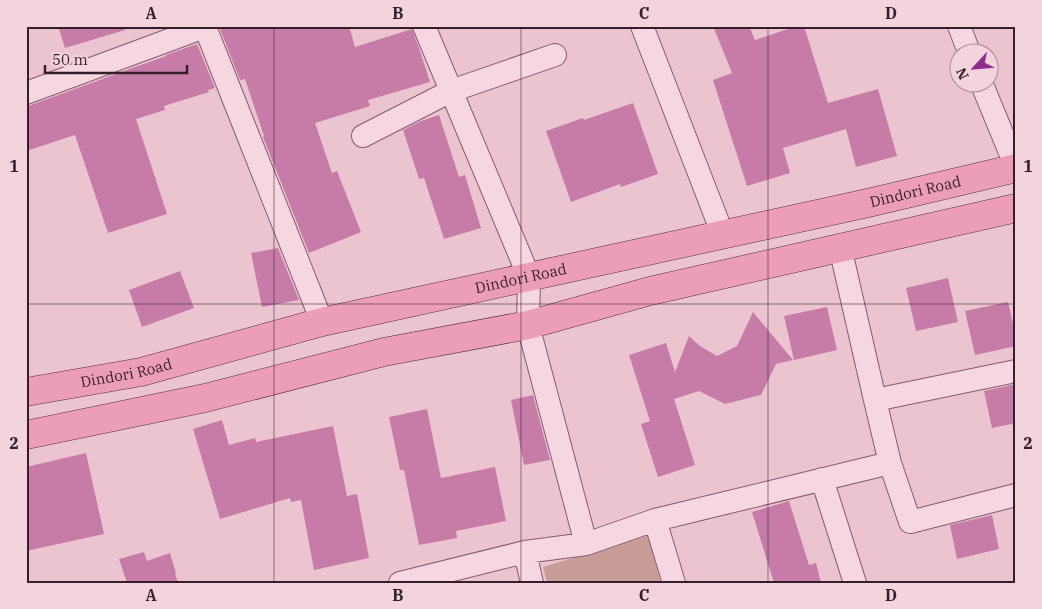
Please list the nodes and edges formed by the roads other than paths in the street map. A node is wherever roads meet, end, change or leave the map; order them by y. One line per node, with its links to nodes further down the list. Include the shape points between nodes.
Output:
1 (206, 26): 9 (street); 16 (street)
2 (424, 26): 7 (street)
3 (642, 26): 13 (street)
4 (959, 26): 5 (street)
5 (965, 42)
6 (555, 55): 7 (street)
7 (450, 91): 10 (street); 15 (street)
8 (985, 92): 11 (street)
9 (26, 93)
10 (363, 136)
11 (1016, 168): 13 (main road, Dindori Road)
12 (1016, 208): 14 (main road)
13 (723, 235): 15 (main road, Dindori Road)
14 (840, 247): 17 (main road, via 650,291); 20 (street)
15 (529, 277): 16 (main road, Dindori Road); 17 (street)
16 (322, 322): 19 (main road, Dindori Road, via 141,372)
17 (528, 325): 21 (main road, via 384,352 205,398); 26 (street)
18 (1016, 371): 20 (street)
19 (26, 392)
20 (875, 400): 22 (street)
21 (26, 435)
22 (890, 463): 23 (street); 24 (street, via 910,522)
23 (822, 479): 25 (street); 31 (street)
24 (1016, 495)
25 (656, 520): 26 (street); 30 (street)
26 (586, 544): 27 (street)
27 (525, 552): 28 (street); 29 (street)
28 (400, 583)
29 (532, 583)
30 (674, 583)
31 (855, 583)

